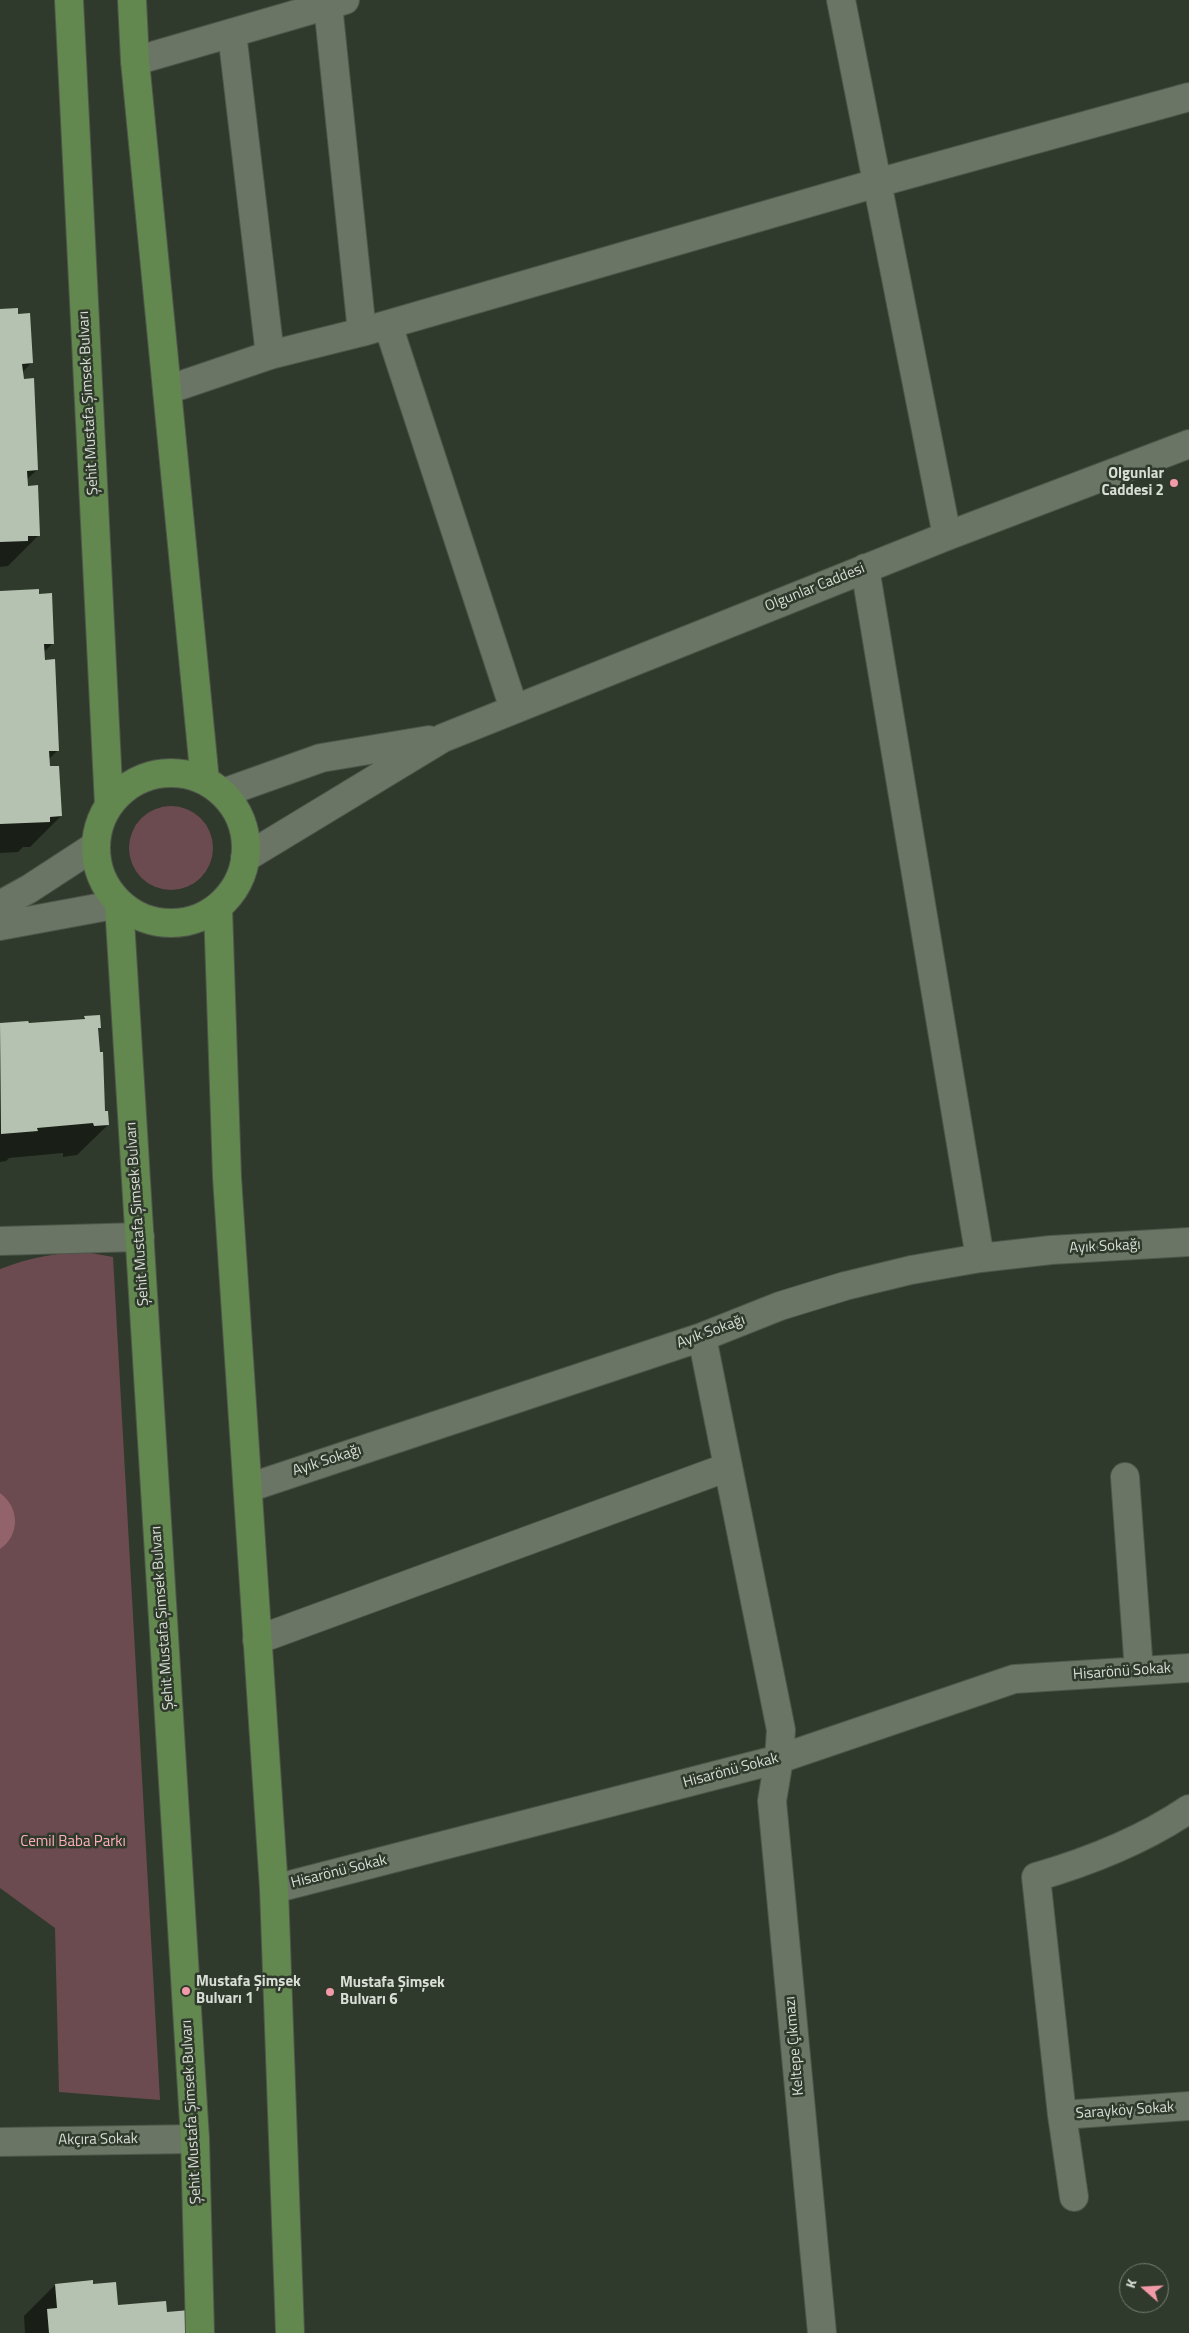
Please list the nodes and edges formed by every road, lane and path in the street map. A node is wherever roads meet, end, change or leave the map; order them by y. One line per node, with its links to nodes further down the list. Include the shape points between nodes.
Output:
1 (69, 0): 18 (main road, Şehit Mustafa Şimsek Bulvarı)
2 (132, 0): 6 (main road)
3 (841, 0): 8 (street)
4 (337, 3): 5 (street); 9 (street)
5 (232, 33): 6 (street); 10 (street)
6 (135, 61): 11 (main road)
7 (1189, 97): 8 (street)
8 (877, 183): 9 (street); 13 (street)
9 (375, 329): 10 (street); 15 (street)
10 (270, 355): 11 (street)
11 (166, 390): 17 (main road)
12 (1189, 444): 13 (street, Olgunlar Caddesi)
13 (947, 536): 14 (street, Olgunlar Caddesi)
14 (866, 568): 15 (street, Olgunlar Caddesi); 28 (street)
15 (514, 709): 16 (street, Olgunlar Caddesi)
16 (443, 738): 17 (street, via 321,758); 20 (street)
17 (214, 787): 18 (main road, via 185,774 156,775 142,778 124,789); 20 (main road, via 236,810 244,830)
18 (109, 805): 19 (main road, via 99,824)
19 (95, 846): 21 (main road, via 105,887); 22 (street)
20 (245, 858): 23 (main road, via 243,872 233,892)
21 (119, 904): 23 (main road, via 137,916 157,923 178,924); 24 (street); 25 (main road, Şehit Mustafa Şimsek Bulvarı)
22 (0, 905)
23 (218, 908): 32 (main road, via 227,1178)
24 (0, 926)
25 (140, 1236): 26 (street); 41 (main road, Şehit Mustafa Şimsek Bulvarı)
26 (0, 1241)
27 (1189, 1242): 28 (street, Ayık Sokağı, via 1051,1250)
28 (980, 1258): 29 (street, Ayık Sokağı, via 845,1286 780,1306)
29 (702, 1337): 30 (street, Keltepe Çıkmazı); 32 (street, Ayık Sokağı)
30 (728, 1467): 33 (street); 36 (street, Keltepe Çıkmazı, via 781,1730)
31 (1125, 1477): 35 (street)
32 (248, 1488): 33 (main road)
33 (257, 1640): 38 (main road)
34 (1189, 1668): 35 (street, Hisarönü Sokak)
35 (1139, 1671): 36 (street, Hisarönü Sokak, via 1014,1679)
36 (779, 1759): 38 (street, Hisarönü Sokak); 46 (street, Keltepe Çıkmazı, via 772,1801)
37 (1189, 1809): 40 (street, via 1110,1853 1036,1877)
38 (274, 1889): 45 (main road)
39 (1189, 2106): 40 (street, Sarayköy Sokak)
40 (1062, 2115): 43 (street)
41 (196, 2139): 42 (street, Akçıra Sokak); 44 (main road, Şehit Mustafa Şimsek Bulvarı)
42 (0, 2142)
43 (1074, 2197)
44 (200, 2333)
45 (290, 2333)
46 (822, 2333)

